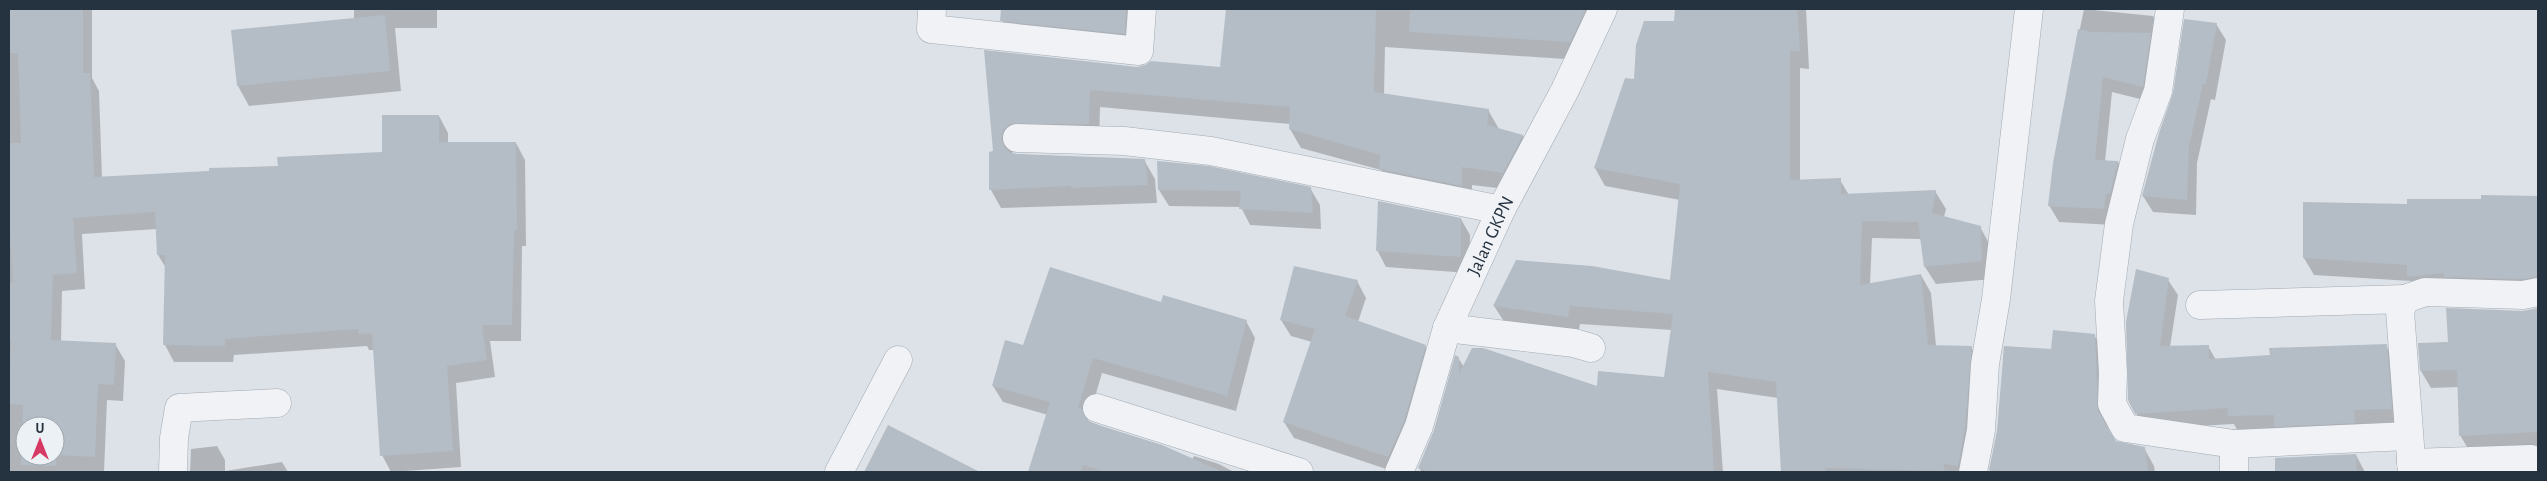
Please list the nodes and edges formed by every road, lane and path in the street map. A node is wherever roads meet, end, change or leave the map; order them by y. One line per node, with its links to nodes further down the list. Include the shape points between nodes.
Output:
1 (932, 9): 2 (street, via 931,29 1139,51)
2 (1142, 9)
3 (1603, 9): 7 (street, Jalan GKPN, via 1565,90)
4 (2029, 9): 24 (street, via 1986,364 1981,430)
5 (2170, 9): 17 (street, via 2158,91 2140,140 2119,224 2109,301 2114,372 2112,404 2125,428)
6 (1017, 138): 7 (street, via 1124,141 1212,151)
7 (1501, 210): 11 (street, Jalan GKPN)
8 (2538, 292): 9 (street, via 2524,295 2425,292)
9 (2405, 298): 10 (street); 16 (street, via 2400,311)
10 (2200, 305)
11 (1447, 328): 12 (street, via 1574,343); 23 (street, Jalan GKPN, via 1419,426)
12 (1591, 348)
13 (898, 360): 21 (street)
14 (277, 403): 20 (street, via 179,408)
15 (1097, 408): 22 (street)
16 (2408, 436): 17 (street); 19 (street)
17 (2234, 444): 25 (street)
18 (2531, 459): 19 (street)
19 (2412, 468)
20 (173, 472)
21 (839, 472)
22 (1299, 472)
23 (1399, 472)
24 (1973, 472)
25 (2234, 472)

